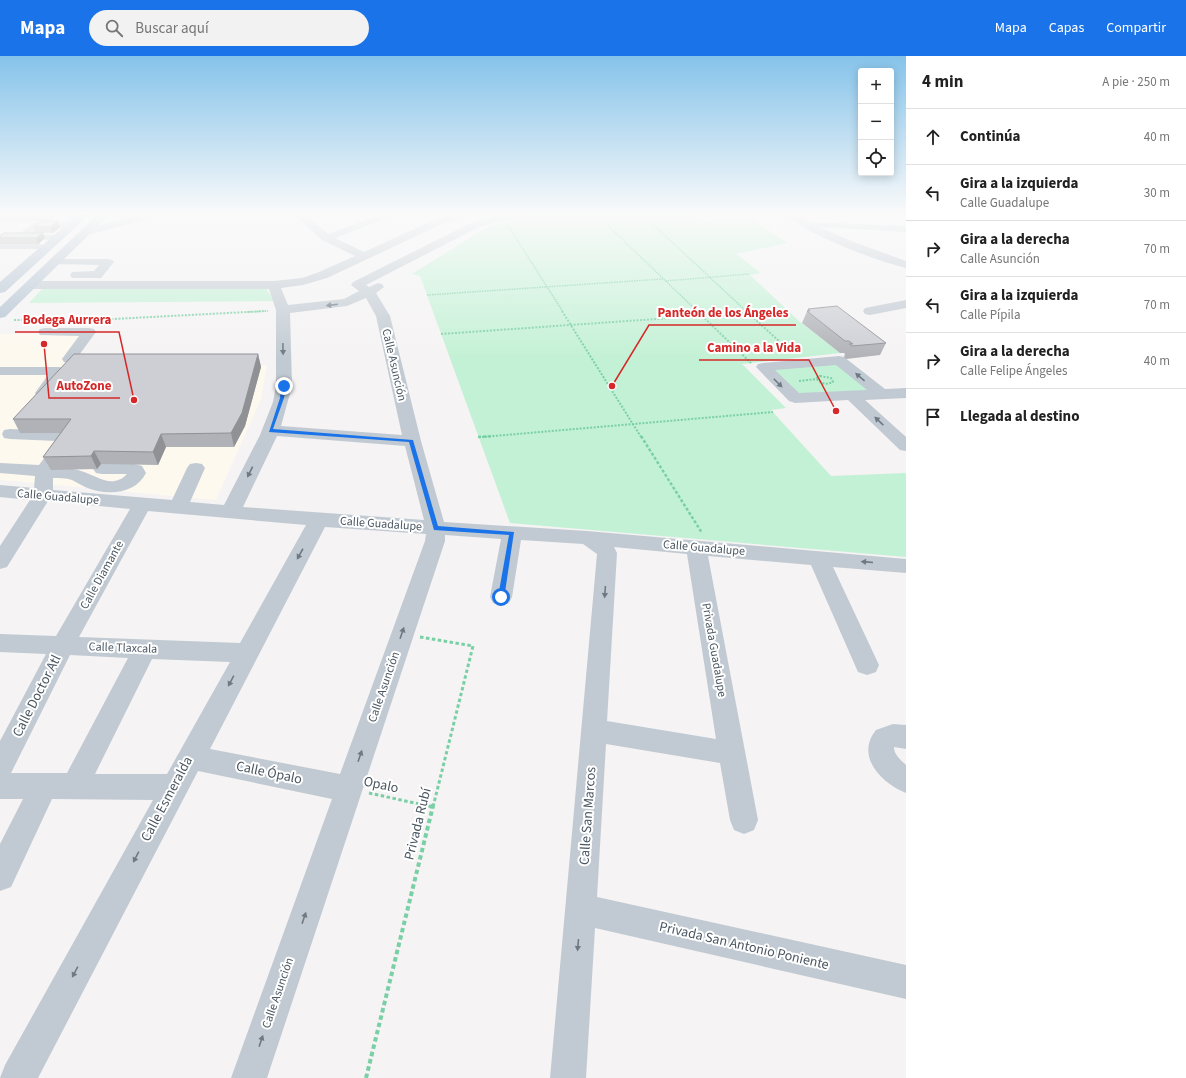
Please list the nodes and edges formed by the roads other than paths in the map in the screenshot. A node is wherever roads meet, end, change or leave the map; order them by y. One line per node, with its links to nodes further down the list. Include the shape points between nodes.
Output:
1 (28, 263): 10 (main road)
2 (54, 263): 6 (main road)
3 (108, 263): 6 (street, via 97,275)
4 (349, 263): 9 (street, via 311,279)
5 (401, 263): 11 (street, Calle Asunción, via 357,285)
6 (41, 275): 8 (main road)
7 (403, 275): 11 (street)
8 (31, 285): 9 (street); 15 (main road)
9 (274, 285): 13 (street)
10 (0, 289)
11 (369, 292): 13 (street, one-way to 13, via 347,302); 28 (street, Calle Asunción, via 383,316)
12 (906, 304): 14 (street)
13 (283, 310): 26 (street, one-way to 26, via 284,386)
14 (870, 311)
15 (4, 317)
16 (45, 326): 17 (street, via 89,332 76,359)
17 (0, 358)
18 (0, 371): 20 (street, via 59,371)
19 (0, 385): 20 (street)
20 (50, 385): 24 (street)
21 (906, 393): 22 (street)
22 (881, 394): 23 (street); 23 (street, one-way to 23, via 839,360 762,367 795,398)
23 (852, 396): 29 (street, one-way to 23)
24 (35, 403)
25 (23, 418): 27 (street)
26 (270, 430): 28 (street); 38 (street, one-way to 38)
27 (5, 440): 33 (street, via 69,436)
28 (412, 441): 40 (street, Calle Asunción)
29 (906, 446)
30 (0, 468): 33 (street)
31 (196, 468): 37 (street)
32 (110, 469): 33 (street, via 108,486 98,485 73,474)
33 (44, 471): 35 (street)
34 (0, 492): 35 (street, Calle Guadalupe)
35 (43, 495): 36 (street, Calle Guadalupe); 45 (street)
36 (142, 505): 37 (street, Calle Guadalupe); 48 (street, Calle Diamante)
37 (178, 508): 38 (street, Calle Guadalupe)
38 (230, 513): 39 (street, Calle Guadalupe)
39 (318, 520): 40 (street, Calle Guadalupe); 51 (street, Calle Esmeralda, one-way to 51)
40 (436, 528): 41 (street, Calle Guadalupe); 63 (street, Calle Asunción, one-way to 40, via 435,541)
41 (512, 533): 43 (street, Calle Guadalupe); 47 (street)
42 (699, 541): 43 (street, Calle Guadalupe); 44 (street, Calle Guadalupe); 55 (street, Privada Guadalupe)
43 (608, 544): 53 (street, Calle San Marcos, one-way to 53)
44 (818, 558): 46 (street, Calle Guadalupe, one-way to 44); 52 (street)
45 (0, 562)
46 (906, 566)
47 (501, 597)
48 (63, 645): 49 (street, Calle Tlaxcala); 50 (street, Calle Tlaxcala); 57 (street, Calle Doctor Atl)
49 (2, 646)
50 (145, 648): 51 (street, Calle Tlaxcala); 61 (street)
51 (246, 653): 56 (street, Calle Esmeralda, one-way to 56)
52 (867, 665)
53 (595, 731): 55 (street); 66 (street, Calle San Marcos)
54 (906, 737): 58 (street, via 888,737 880,748 885,763)
55 (732, 753): 64 (street, Privada Guadalupe)
56 (190, 756): 62 (street, Calle Esmeralda); 63 (street, Calle Ópalo)
57 (0, 768)
58 (906, 780)
59 (0, 786): 60 (street)
60 (44, 786): 61 (street); 65 (street)
61 (75, 786): 62 (street)
62 (174, 787): 68 (street, Calle Esmeralda, one-way to 68)
63 (348, 789): 69 (street, Calle Asunción, one-way to 63)
64 (744, 820)
65 (0, 876)
66 (581, 909): 67 (street, Privada San Antonio Poniente); 70 (street, Calle San Marcos, one-way to 70)
67 (906, 982)
68 (18, 1078)
69 (249, 1078)
70 (568, 1078)

